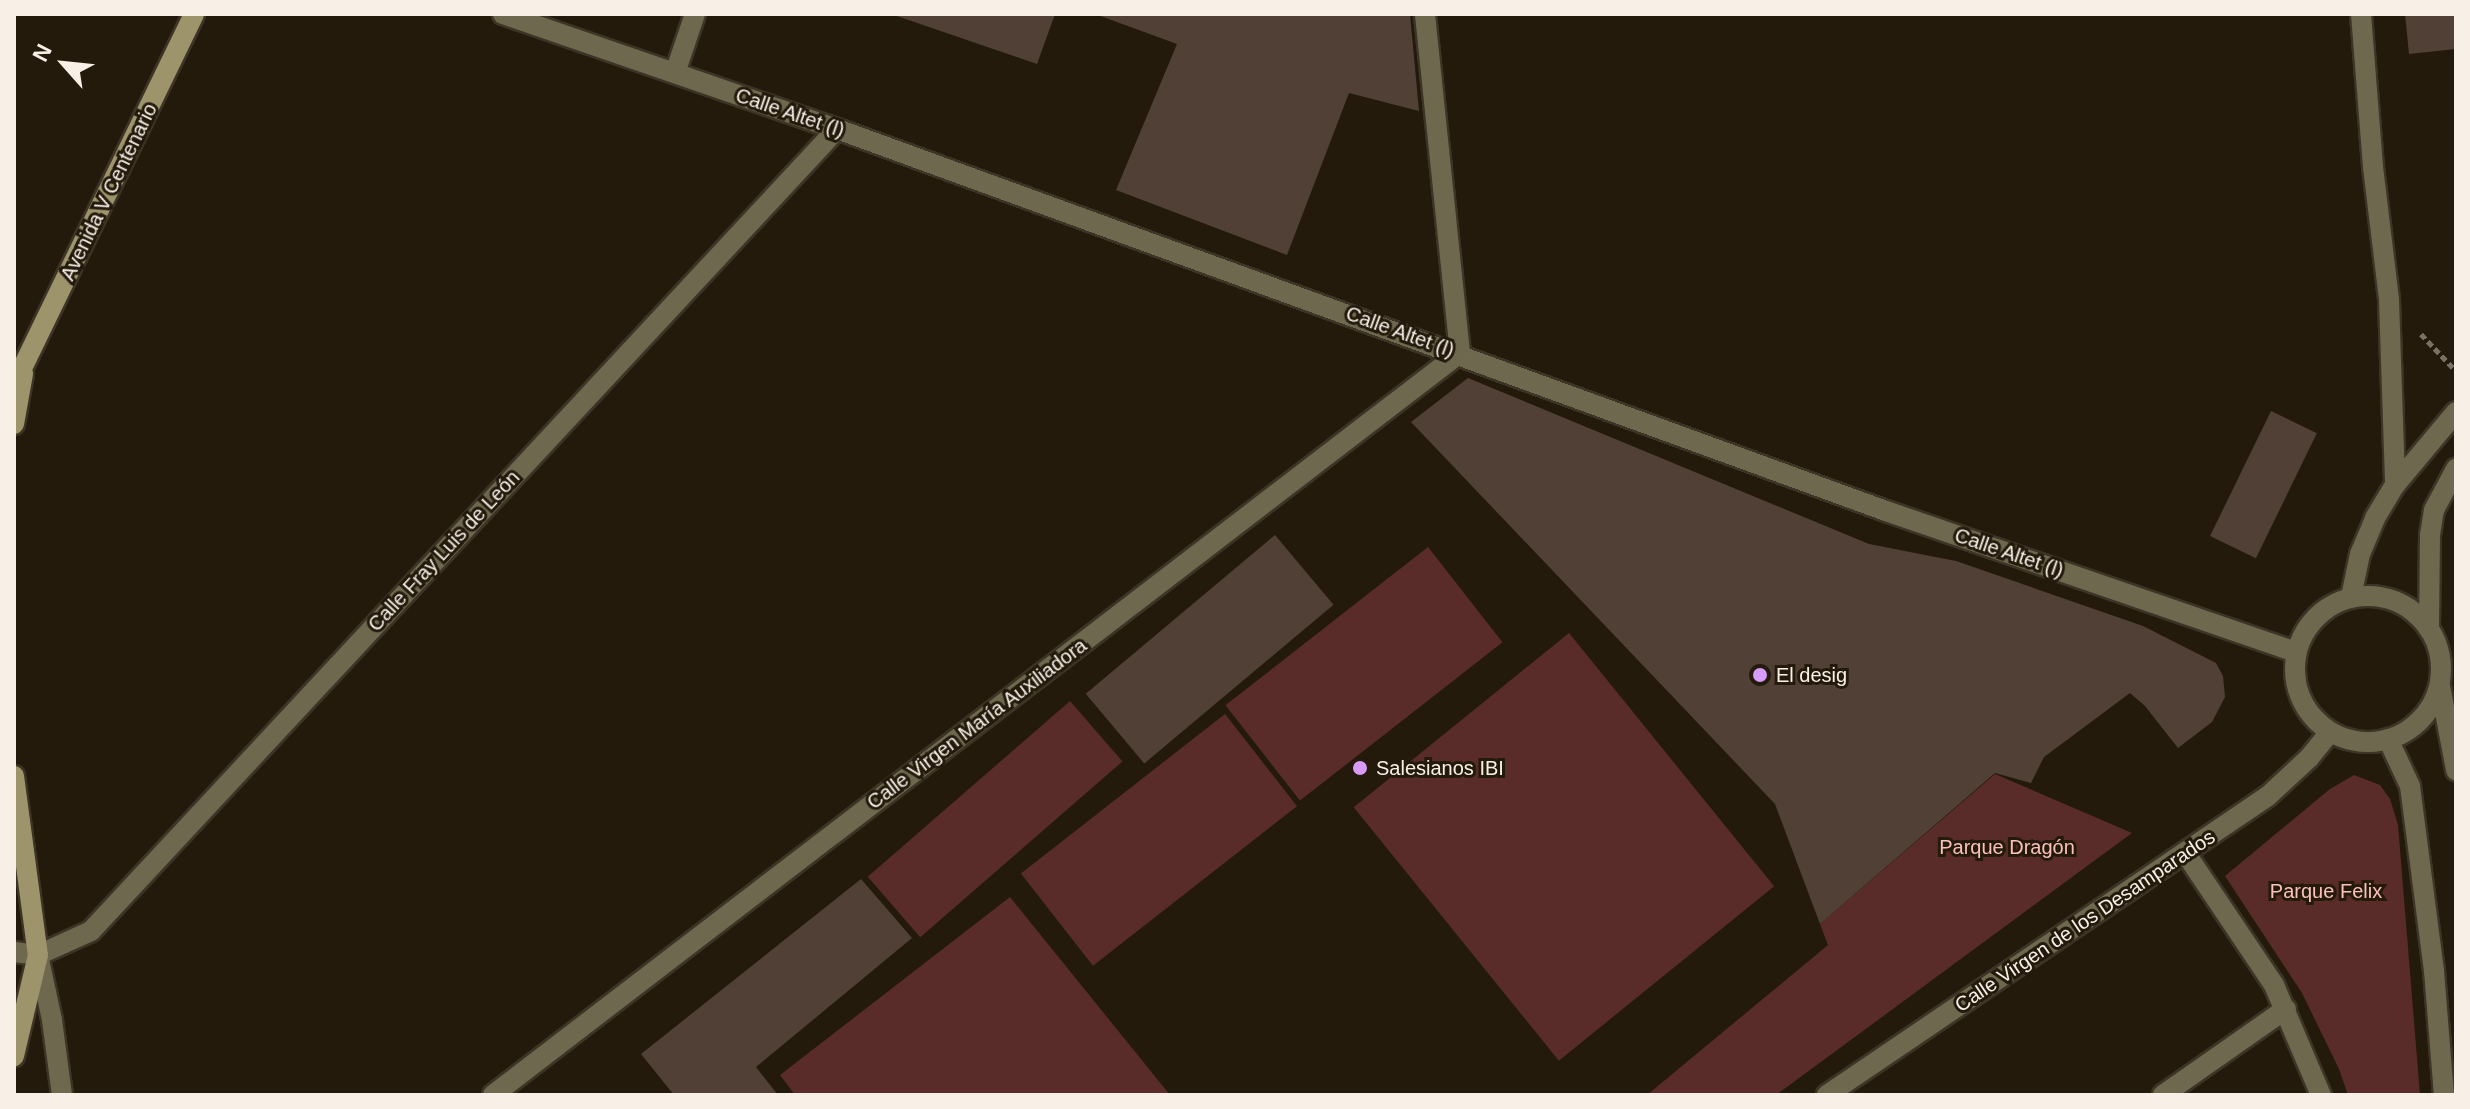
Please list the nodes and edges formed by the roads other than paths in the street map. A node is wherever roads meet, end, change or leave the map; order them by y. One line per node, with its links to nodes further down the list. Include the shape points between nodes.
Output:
1 (194, 14): 9 (main road, Avenida V Centenario)
2 (503, 14): 6 (street, Calle Altet (l))
3 (695, 14): 6 (street)
4 (1425, 14): 8 (street)
5 (2361, 14): 13 (street, via 2389,300)
6 (675, 73): 7 (street, Calle Altet (l))
7 (837, 129): 8 (street, Calle Altet (l)); 24 (street, Calle Fray Luis de León, via 91,931)
8 (1460, 353): 16 (street, Calle Altet (l), via 1886,511); 28 (street, Calle Virgen María Auxiliadora)
9 (19, 378): 11 (main road, Avenida V Centenario)
10 (2456, 412): 13 (street)
11 (14, 424)
12 (2456, 469): 15 (street, via 2434,510)
13 (2395, 485): 14 (street, via 2360,554)
14 (2351, 597): 15 (street, via 2388,598 2406,605); 16 (street, via 2316,617)
15 (2429, 629): 17 (street, via 2441,659)
16 (2296, 652): 18 (street, via 2294,671 2304,706)
17 (2440, 686): 19 (street, via 2429,710 2411,728); 20 (street)
18 (2330, 732): 19 (street, via 2369,742); 22 (street, Calle Virgen de los Desamparados, via 2268,796)
19 (2388, 739): 32 (street, via 2410,786)
20 (2456, 770)
21 (14, 776): 24 (main road)
22 (2186, 854): 25 (street, via 2260,961); 29 (street, Calle Virgen de los Desamparados)
23 (14, 952): 24 (street)
24 (38, 955): 26 (main road); 27 (street)
25 (2286, 1009): 30 (street); 31 (street)
26 (14, 1056)
27 (62, 1095)
28 (493, 1095)
29 (1827, 1095)
30 (2163, 1095)
31 (2321, 1095)
32 (2444, 1095)

